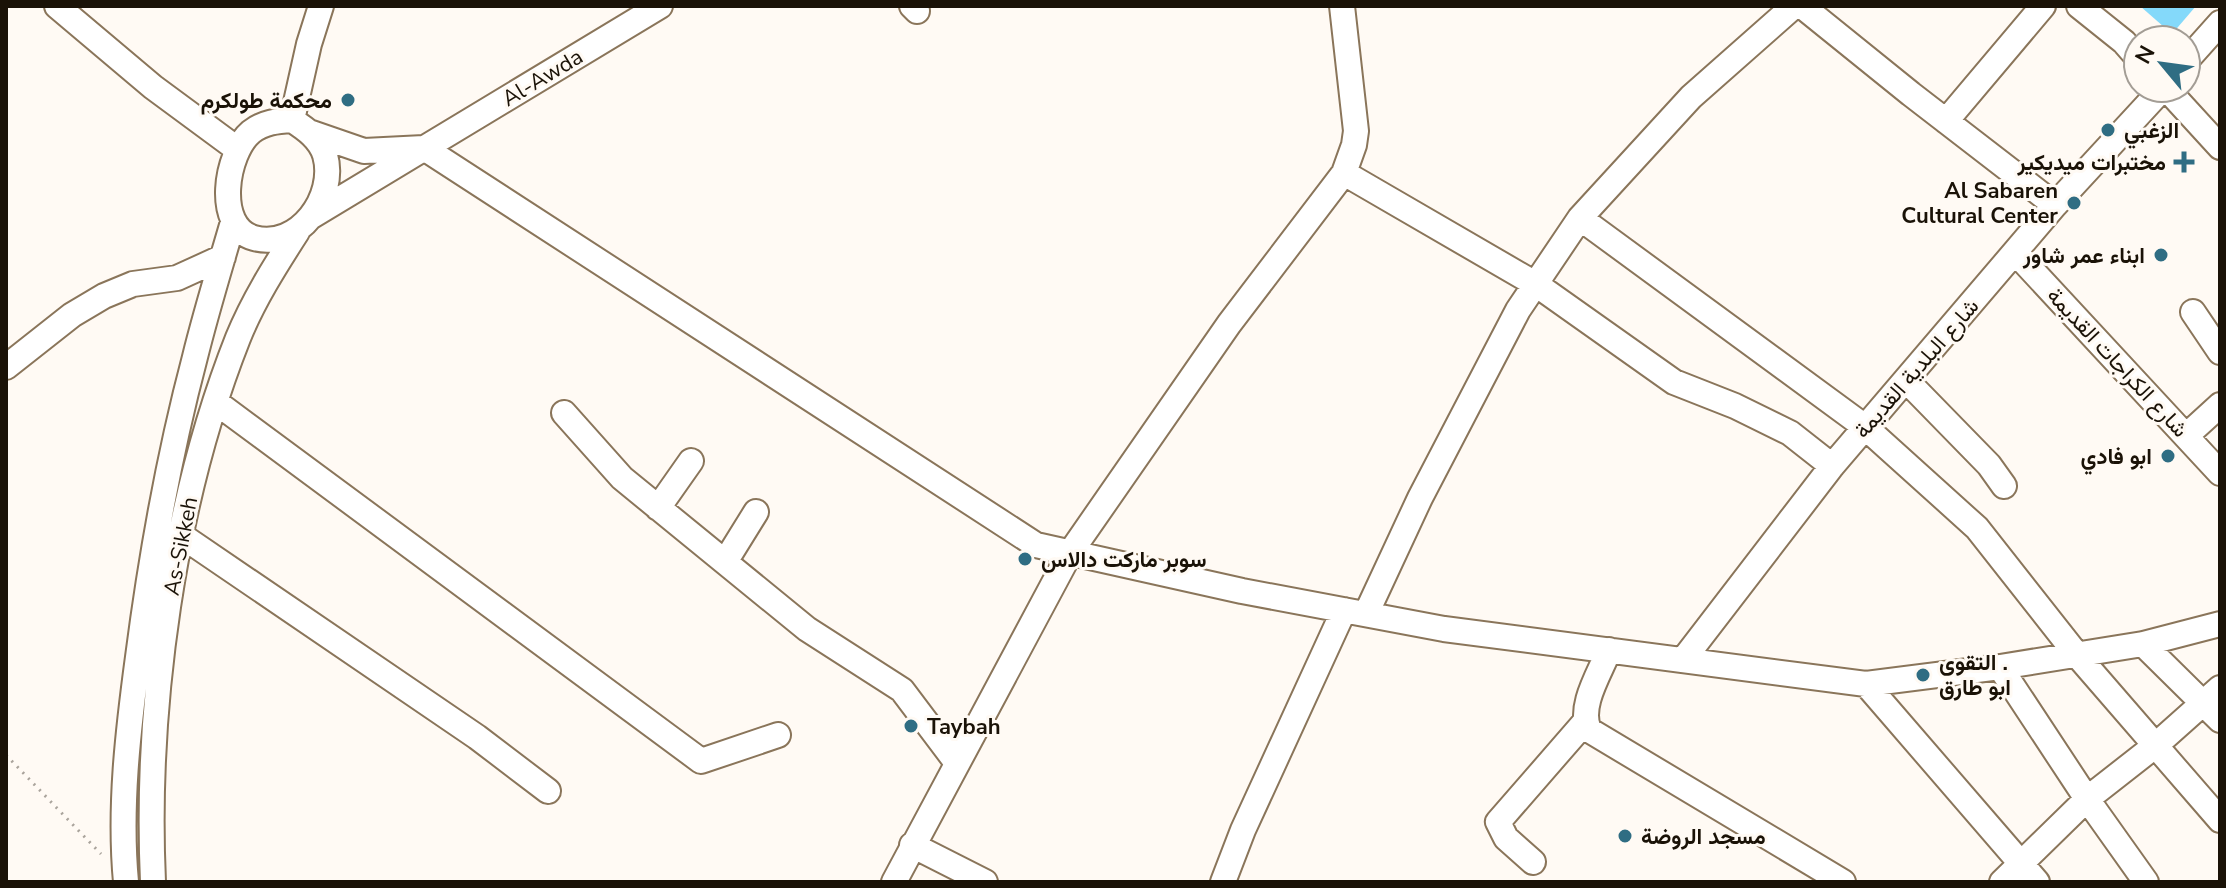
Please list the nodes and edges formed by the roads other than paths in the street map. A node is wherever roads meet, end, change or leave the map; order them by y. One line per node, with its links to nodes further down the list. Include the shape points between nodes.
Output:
1 (57, 6): 18 (street)
2 (321, 6): 15 (street)
3 (660, 6): 17 (street, Al-Awda)
4 (1342, 6): 19 (street, via 1356,131)
5 (1794, 6): 21 (street, via 1691,97)
6 (1802, 6): 14 (street)
7 (2043, 6): 14 (street)
8 (2079, 6): 10 (street)
9 (2220, 23): 11 (street)
10 (2122, 40)
11 (2202, 43)
12 (2149, 104): 20 (street, شارع البلدية القديمة)
13 (2179, 104): 16 (street)
14 (1946, 121): 20 (street)
15 (300, 126): 17 (street, via 364,151); 18 (street, via 265,123); 23 (street, via 318,140 326,157 321,199)
16 (2220, 147)
17 (424, 148): 23 (street, Al-Awda); 43 (street, via 1036,545)
18 (237, 149): 22 (street, via 228,202)
19 (1344, 173): 26 (street); 43 (street, via 1229,324)
20 (2055, 205): 24 (street, شارع البلدية القديمة)
21 (1580, 218): 26 (street); 34 (street)
22 (233, 222): 23 (street, via 250,238 273,241); 25 (street, As-Sikkeh)
23 (304, 224): 31 (street, As-Sikkeh, via 244,326)
24 (2015, 252): 30 (street, شارع البلدية القديمة); 35 (street, شارع الكراجات القديمة)
25 (223, 257): 29 (street, via 177,278 133,284 104,296); 65 (street, As-Sikkeh, via 194,359 142,622 131,706)
26 (1537, 285): 37 (street, via 1654,370 1790,433); 45 (street, via 1518,310)
27 (2193, 312): 28 (street)
28 (2220, 352)
29 (6, 367)
30 (1906, 380): 34 (street, شارع البلدية القديمة); 39 (street)
31 (217, 403): 42 (street, As-Sikkeh, via 196,467); 56 (street, via 701,761)
32 (2220, 405): 35 (street)
33 (564, 413): 40 (street, via 622,478)
34 (1865, 427): 37 (street, شارع البلدية القديمة); 49 (street, via 1977,528)
35 (2186, 436): 38 (street, شارع الكراجات القديمة)
36 (691, 461): 40 (street)
37 (1832, 466): 50 (street, شارع البلدية القديمة)
38 (2220, 473)
39 (2004, 486)
40 (658, 508): 44 (street)
41 (756, 512): 44 (street)
42 (182, 536): 59 (street); 66 (street, As-Sikkeh, via 159,671)
43 (1070, 553): 45 (street); 58 (street)
44 (725, 562): 58 (street, via 807,629 902,690)
45 (1355, 612): 48 (street); 69 (street, via 1243,830)
46 (2220, 624): 47 (street)
47 (2143, 644): 49 (street); 53 (street)
48 (1609, 650): 50 (street); 55 (street)
49 (2077, 655): 51 (street); 57 (street)
50 (1683, 660): 52 (street)
51 (2000, 667): 52 (street); 60 (street)
52 (1866, 684): 64 (street)
53 (2211, 695): 54 (street); 57 (street)
54 (2220, 720)
55 (1585, 722): 63 (street, via 1498,822 1506,838); 70 (street, via 1595,736)
56 (778, 735)
57 (2156, 745): 60 (street); 61 (street)
58 (957, 763): 62 (street)
59 (548, 791)
60 (2087, 799): 64 (street); 72 (street)
61 (2220, 820)
62 (912, 845): 67 (street); 68 (street)
63 (1533, 862)
64 (2029, 873): 71 (street)
65 (126, 881)
66 (153, 882)
67 (894, 882)
68 (985, 882)
69 (1223, 882)
70 (1843, 882)
71 (2002, 882)
72 (2146, 882)

